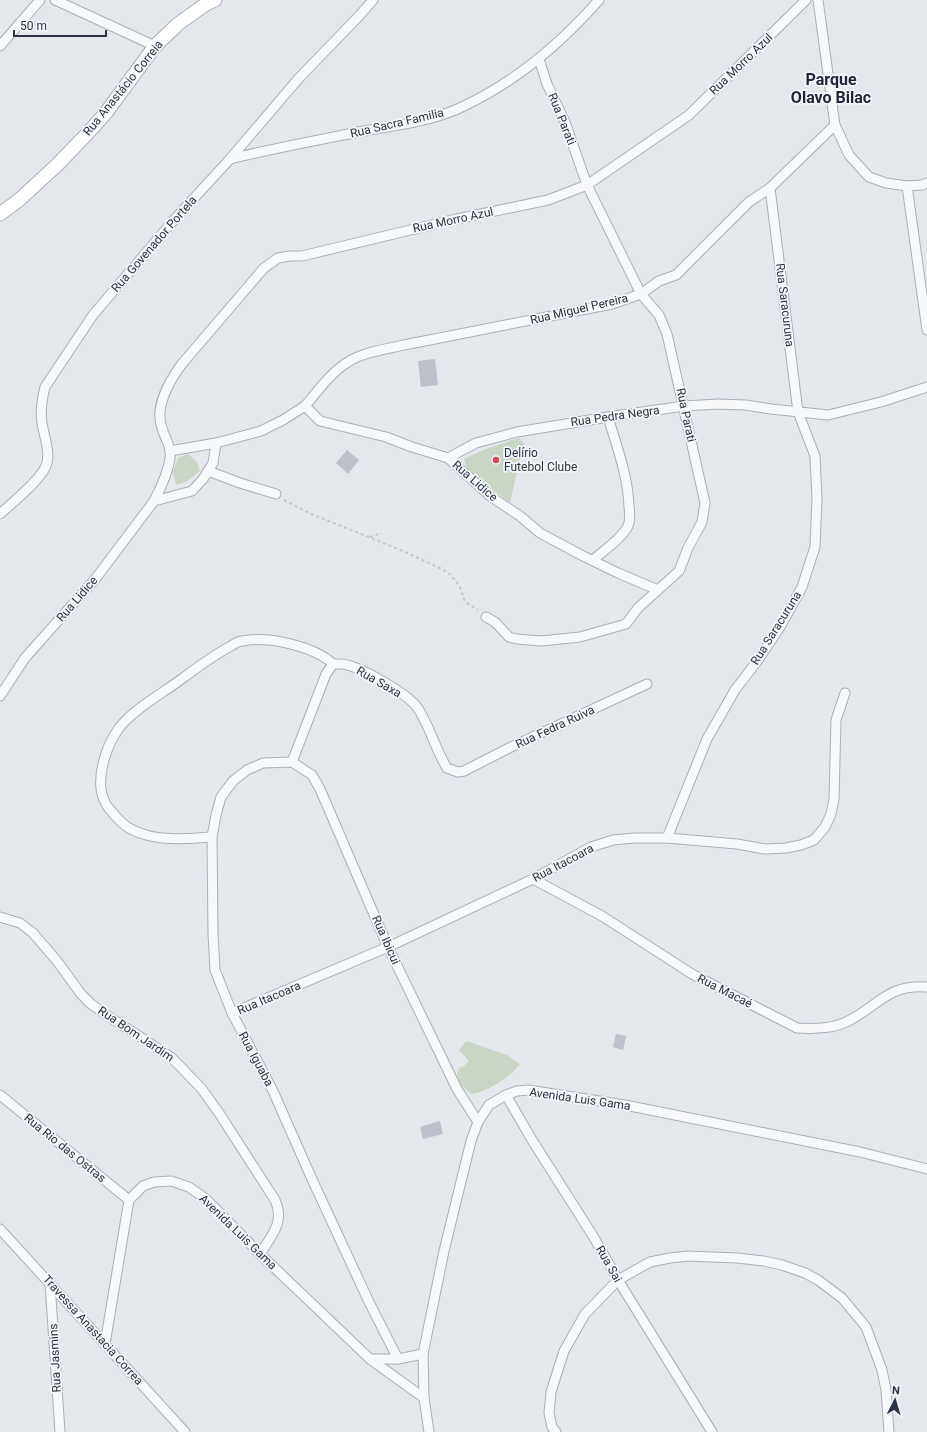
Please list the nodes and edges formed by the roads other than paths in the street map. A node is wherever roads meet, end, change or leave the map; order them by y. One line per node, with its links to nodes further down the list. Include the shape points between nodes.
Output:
1 (40, 0): 8 (street)
2 (55, 0): 9 (street)
3 (216, 0): 9 (main road, Rua Anastácio Correia, via 178,24)
4 (373, 0): 12 (street, Rua Govenador Portela, via 299,78)
5 (600, 0): 10 (street, Rua Sacra Familia)
6 (806, 0): 14 (street, Rua Morro Azul, via 689,115)
7 (818, 0): 11 (street)
8 (0, 46)
9 (154, 46): 17 (main road, Rua Anastácio Correia, via 86,135 19,200)
10 (539, 59): 12 (street, Rua Sacra Familia, via 512,80 464,106 435,117); 14 (street, Rua Parati)
11 (835, 125): 15 (street, via 849,155 869,177); 16 (street, Rua Miguel Pereira)
12 (230, 159): 32 (street, Rua Govenador Portela, via 93,315 45,387 41,410 47,451 46,467 40,476)
13 (927, 183): 15 (street)
14 (587, 185): 18 (street, Rua Parati); 26 (street, Rua Morro Azul, via 548,200 302,256 284,257 271,263 173,377 164,394 160,416 161,427)
15 (907, 186): 19 (street)
16 (770, 188): 18 (street, Rua Miguel Pereira, via 749,202 676,275 658,281); 23 (street, Rua Saracuruna)
17 (0, 214)
18 (641, 294): 21 (street, Rua Miguel Pereira, via 612,304 372,352 348,361 331,375); 22 (street, Rua Parati, via 663,322)
19 (927, 330)
20 (927, 387): 23 (street, Rua Pedra Negra, via 828,415)
21 (304, 406): 25 (street, via 261,431); 27 (street, Rua Lidice, via 320,421 386,437)
22 (684, 406): 23 (street, Rua Pedra Negra, via 745,405); 24 (street, Rua Pedra Negra); 34 (street, Rua Parati, via 705,503 702,522 679,571)
23 (798, 412): 43 (street, Rua Saracuruna, via 815,456 815,547 808,570 802,587 780,627 735,690 706,739)
24 (608, 417): 27 (street, Rua Pedra Negra, via 517,432 476,443); 33 (street, via 628,484 630,515 628,527 616,542)
25 (216, 443): 26 (street); 29 (street, via 213,463)
26 (170, 451): 28 (street, Rua Morro Azul)
27 (448, 458): 33 (street, Rua Lidice, via 490,496 540,533)
28 (170, 460): 31 (street, Rua Lidice)
29 (208, 470): 30 (street); 31 (street, via 192,491)
30 (276, 494)
31 (154, 501): 39 (street, Rua Lidice, via 96,578 25,658)
32 (0, 514)
33 (593, 560): 34 (street, Rua Lidice)
34 (658, 590): 35 (street, Rua Parati, via 638,608 626,624 580,637 541,641 517,639 508,637 495,622)
35 (486, 617)
36 (333, 664): 40 (street, via 326,674); 41 (street, Rua Saxa, via 342,664 363,671 408,699 416,706 447,768 458,772); 42 (street, via 302,647 273,640 241,641 214,654 119,728 107,749 101,771 101,788 105,802 121,824 134,831 159,838)
37 (647, 684): 41 (street, Rua Fedra Ruiva)
38 (845, 693): 43 (street, Rua Itacoara, via 836,720 834,799 831,814 814,840 786,848 765,849)
39 (0, 696)
40 (292, 762): 42 (street, Rua Iguaba, via 263,763 247,770 233,781 222,798); 46 (street, Rua Ibicui, via 312,776 320,789)
41 (464, 771)
42 (212, 837): 48 (street, Rua Iguaba, via 215,970)
43 (667, 838): 44 (street, Rua Itacoara, via 613,840 591,847)
44 (533, 879): 46 (street, Rua Itacoara); 47 (street, Rua Macaé, via 602,916 692,974 797,1028 831,1027 851,1020 880,999 898,990 915,986)
45 (0, 917): 55 (street, Rua Bom Jardim, via 20,923 33,933 91,1004 171,1057 201,1088 279,1209 275,1230)
46 (388, 947): 48 (street, Rua Itacoara); 51 (street, Rua Ibicui, via 457,1089)
47 (927, 987)
48 (232, 1013): 61 (street, Rua Iguaba, via 273,1091 310,1177)
49 (0, 1095): 53 (street, Rua Rio das Ostras)
50 (506, 1095): 51 (street, Avenida Luis Gama, via 489,1105); 52 (street, Avenida Luis Gama, via 528,1090 625,1105); 56 (street, Rua Sai)
51 (478, 1122): 59 (street, Avenida Luis Gama, via 444,1251)
52 (927, 1168)
53 (130, 1200): 55 (street, Avenida Luis Gama, via 143,1186 154,1182 171,1182 190,1187 206,1199); 58 (street)
54 (0, 1229): 57 (street, Travessa Anastacia Correa)
55 (260, 1254): 60 (street, Avenida Luis Gama)
56 (618, 1280): 66 (street, via 585,1314 564,1351 551,1392 548,1412); 67 (street, Rua Sai); 68 (street, via 650,1262 688,1256 764,1261 794,1269 818,1280 842,1298 866,1327 882,1370)
57 (50, 1283): 58 (street, Travessa Anastacia Correa); 63 (street, Rua Jasmins)
58 (105, 1344): 64 (street, Travessa Anastacia Correa)
59 (423, 1354): 61 (street); 62 (street, Avenida Luis Gama)
60 (370, 1359): 61 (street); 62 (street, Avenida Luis Gama)
61 (398, 1359)
62 (424, 1398): 65 (street, Avenida Luis Gama)
63 (60, 1432)
64 (185, 1432)
65 (428, 1432)
66 (556, 1432)
67 (712, 1432)
68 (889, 1432)

